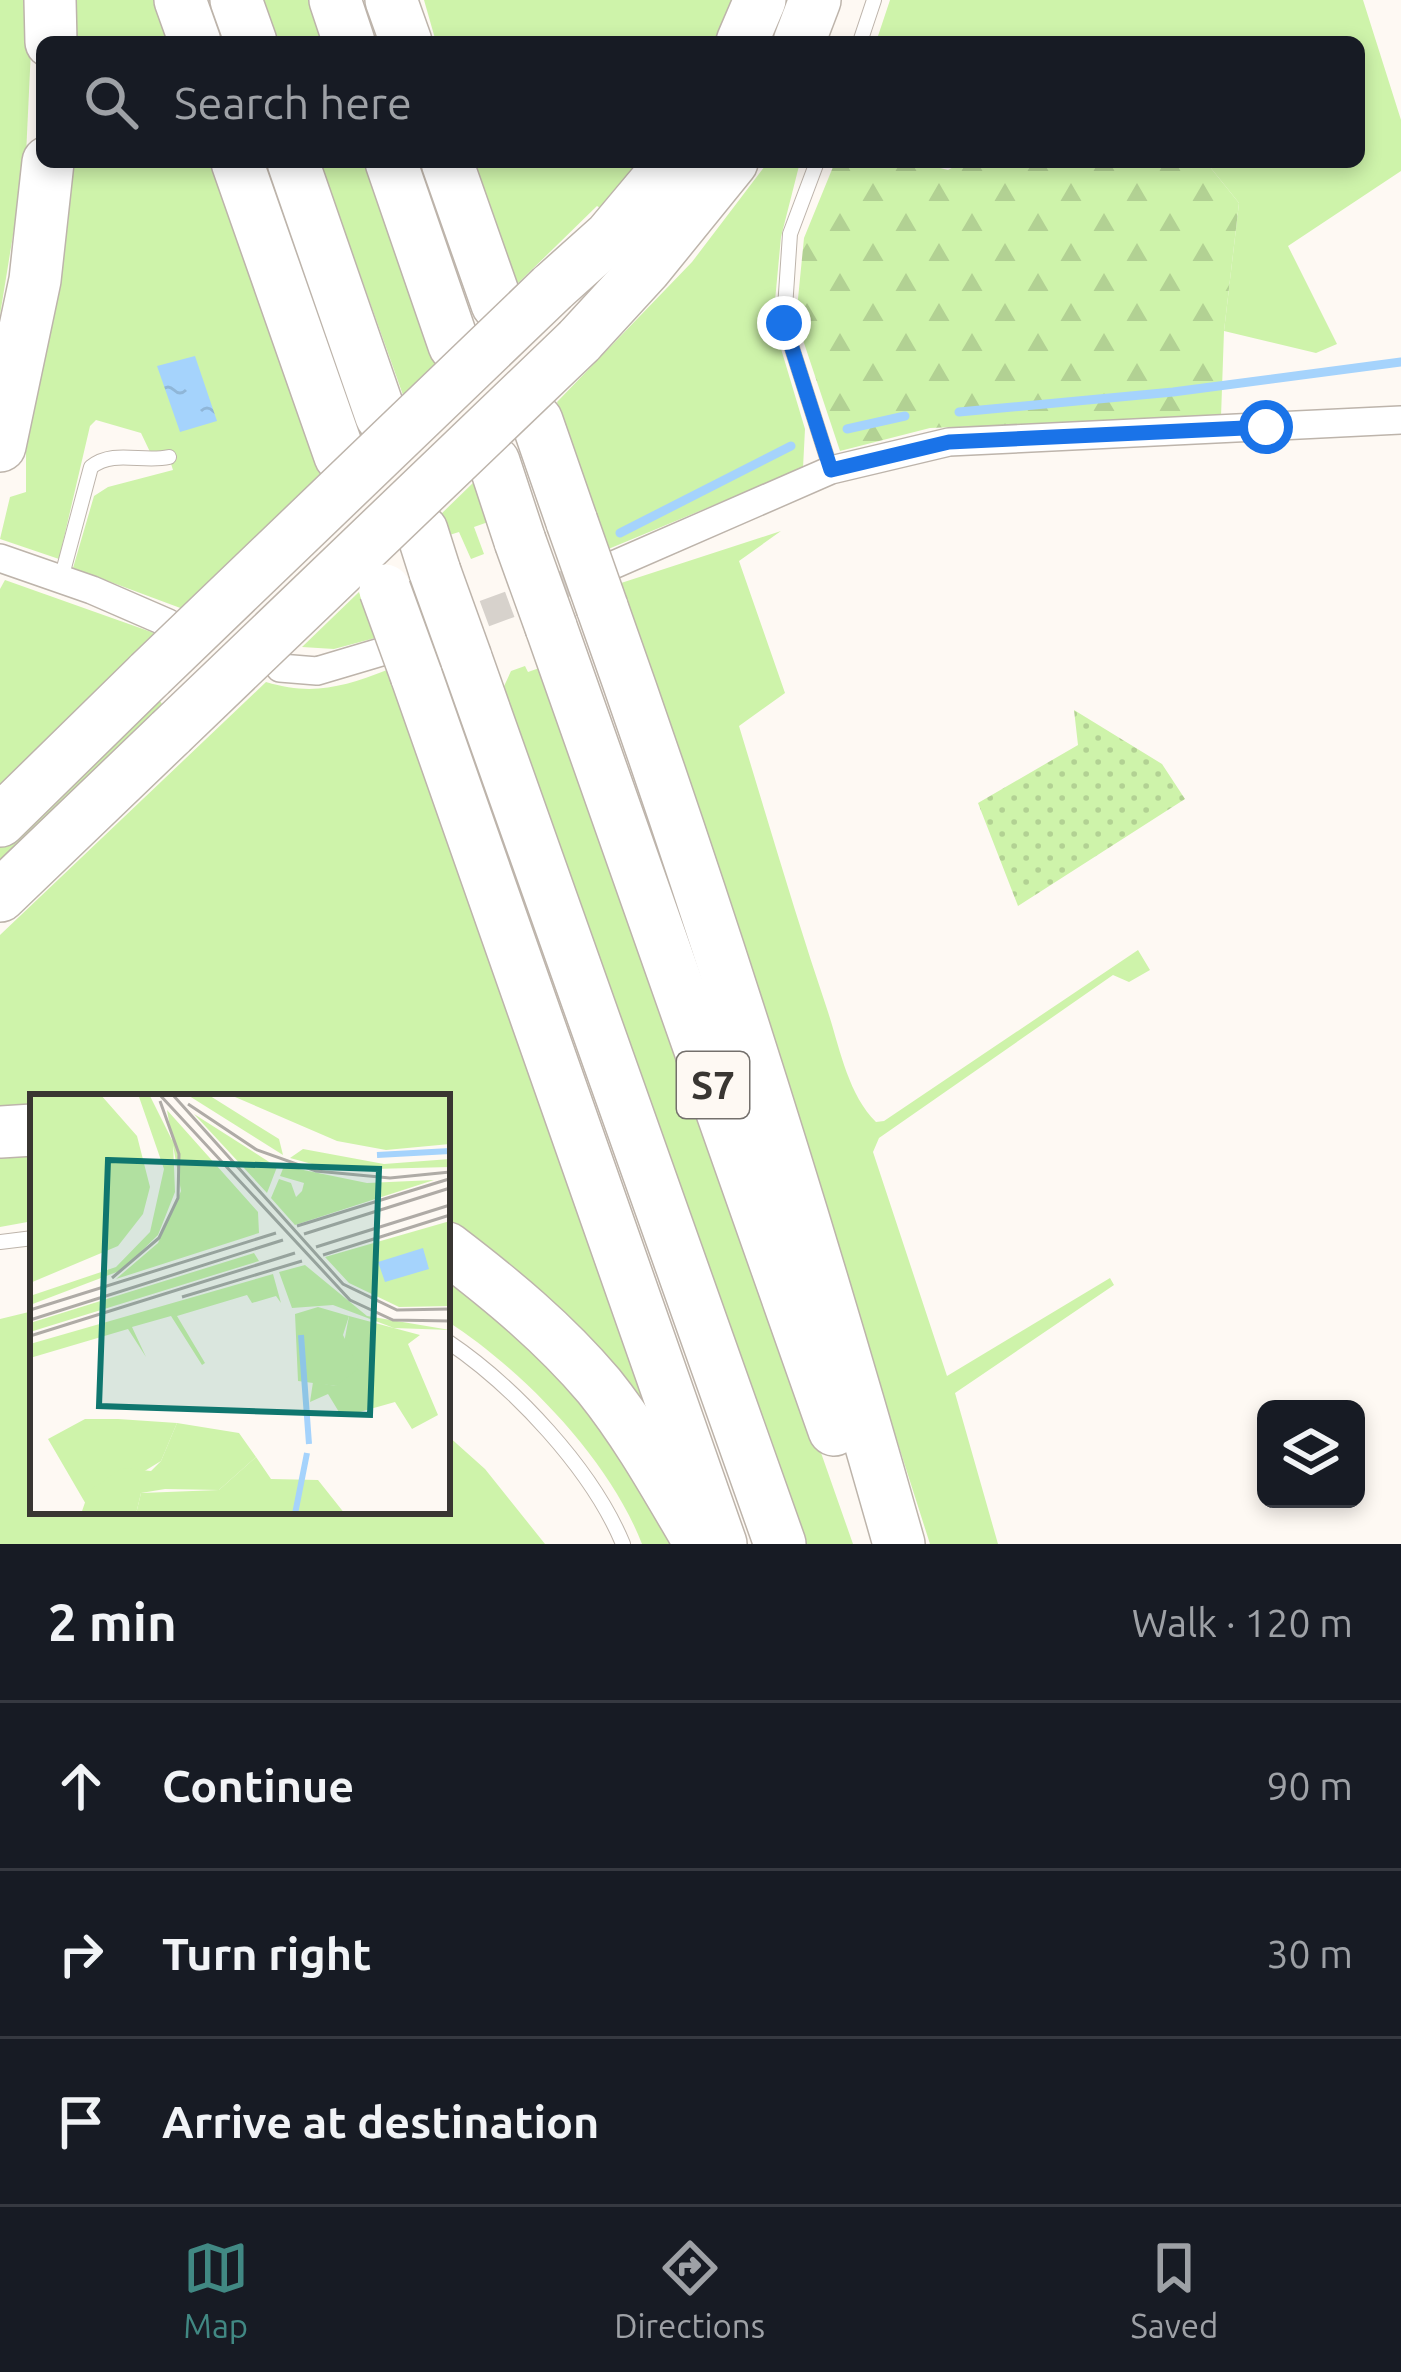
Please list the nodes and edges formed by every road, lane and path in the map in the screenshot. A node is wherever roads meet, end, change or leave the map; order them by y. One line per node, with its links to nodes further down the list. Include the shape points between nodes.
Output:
1 (50, 0): 9 (highway)
2 (180, 0): 10 (highway)
3 (236, 0): 11 (highway)
4 (335, 0): 12 (highway)
5 (391, 0): 13 (highway)
6 (760, 0): 14 (highway)
7 (815, 0): 15 (highway)
8 (874, 0): 16 (lane)
9 (51, 36)
10 (193, 36)
11 (249, 36)
12 (348, 36)
13 (404, 36)
14 (745, 36)
15 (801, 36)
16 (862, 36)
17 (47, 168): 30 (highway, via 35,280)
18 (239, 168): 31 (highway)
19 (295, 168): 27 (highway)
20 (393, 168): 26 (highway)
21 (449, 168): 25 (highway)
22 (667, 168): 43 (highway, bridge, via 610,236)
23 (726, 168): 44 (highway, bridge, via 579,341)
24 (815, 168): 34 (lane, via 790,234 784,323)
25 (497, 304)
26 (454, 345)
27 (381, 416)
28 (1401, 420): 34 (street, via 949,442)
29 (536, 421): 39 (highway, bridge, via 572,522)
30 (0, 446)
31 (340, 456)
32 (170, 457): 37 (lane, via 113,456 91,467)
33 (494, 463): 55 (highway, S7, bridge)
34 (831, 470): 39 (street)
35 (429, 552): 54 (highway, S7, bridge)
36 (0, 558): 37 (street)
37 (61, 579): 40 (street)
38 (382, 581): 41 (highway, bridge)
39 (607, 587): 56 (highway)
40 (168, 623)
41 (398, 664): 42 (street); 53 (highway)
42 (280, 668)
43 (0, 820)
44 (0, 896)
45 (30, 1130): 46 (highway)
46 (0, 1132)
47 (30, 1238): 48 (lane)
48 (0, 1243)
49 (450, 1250): 52 (highway, via 540,1323 600,1388)
50 (450, 1343): 51 (lane, via 586,1475)
51 (623, 1544)
52 (701, 1544)
53 (721, 1544)
54 (780, 1544)
55 (874, 1544)
56 (899, 1544)

